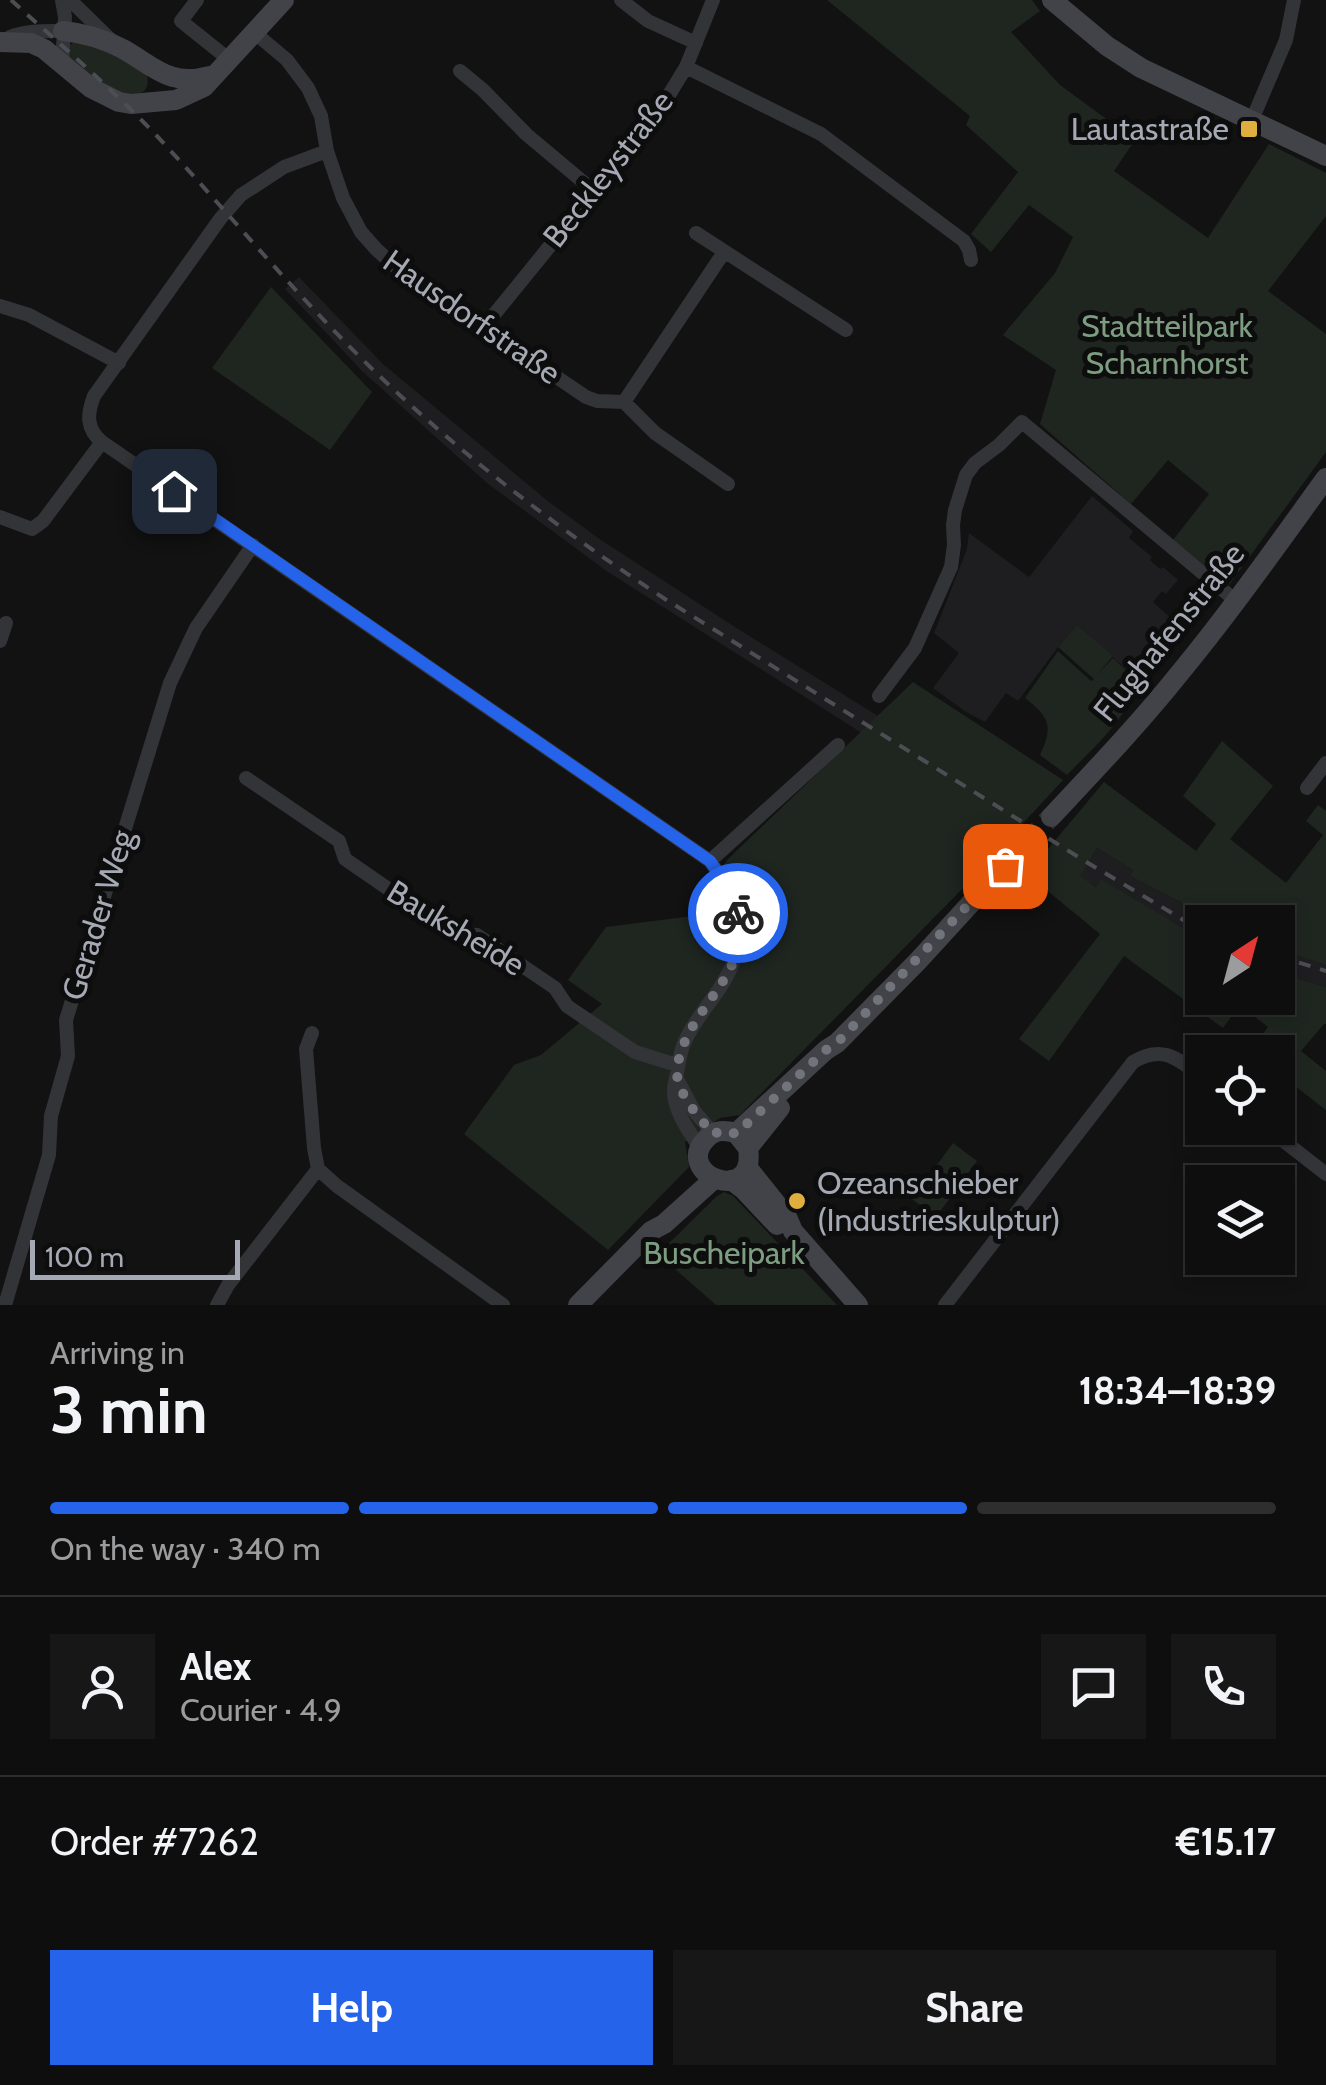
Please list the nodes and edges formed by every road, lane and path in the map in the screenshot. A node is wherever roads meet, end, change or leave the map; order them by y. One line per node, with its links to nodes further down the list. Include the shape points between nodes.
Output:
1 (66, 0): 8 (street); 12 (street)
2 (197, 0): 16 (street, via 181,21)
3 (284, 0): 9 (main road)
4 (621, 0): 11 (street)
5 (713, 0): 11 (street, Beckleystraße)
6 (1052, 0): 19 (main road, via 1142,68)
7 (1294, 0): 19 (street, via 1286,40)
8 (63, 31): 10 (street, via 17,34); 12 (main road); 13 (street)
9 (255, 33): 16 (main road); 20 (street, Hausdorfstraße, via 304,82)
10 (1, 42): 13 (main road, via 31,44)
11 (696, 43): 14 (street, Beckleystraße)
12 (122, 49): 15 (main road)
13 (62, 63): 18 (main road, via 104,96)
14 (686, 67): 22 (street, Beckleystraße, via 658,114); 25 (street, via 821,134 964,241)
15 (152, 68): 16 (main road, via 192,80); 18 (street)
16 (223, 68): 18 (main road, via 204,88)
17 (460, 71): 22 (street)
18 (152, 103)
19 (1252, 120): 21 (main road)
20 (327, 151): 27 (street, Hausdorfstraße, via 349,210 376,249); 29 (street, via 242,195)
21 (1326, 156)
22 (594, 191): 27 (street, Beckleystraße)
23 (696, 233): 24 (street)
24 (724, 252): 28 (street); 30 (street)
25 (970, 260)
26 (0, 306): 29 (street)
27 (484, 327): 30 (street, Hausdorfstraße, via 586,398)
28 (846, 330)
29 (118, 363): 31 (street, via 89,409 90,428)
30 (624, 402): 33 (street, via 655,434)
31 (102, 442): 34 (street, via 43,521 32,529); 35 (street)
32 (1326, 478): 36 (main road, Flughafenstraße)
33 (728, 484)
34 (0, 517)
35 (252, 545): 46 (street); 54 (street, Gerader Weg, via 196,628 149,745 66,1020 68,1056 51,1116 49,1155)
36 (1236, 600): 39 (street, via 1022,422 966,475 953,525 952,566 916,648); 44 (main road, Flughafenstraße, via 1130,732)
37 (6, 623): 38 (street)
38 (0, 640)
39 (879, 696)
40 (838, 745): 46 (street)
41 (1326, 763): 43 (street)
42 (246, 778): 49 (street, Bauksheide, via 339,841 345,859 444,928 477,935 555,988 567,1006)
43 (1307, 788)
44 (1051, 816)
45 (1026, 844): 51 (main road)
46 (710, 861): 49 (street, via 732,893 740,943 684,1042)
47 (312, 1032): 52 (street, via 306,1048)
48 (1185, 1066): 59 (street, via 1158,1053 1132,1062)
49 (677, 1072): 51 (street)
50 (1289, 1145): 53 (street)
51 (724, 1157): 57 (main road); 58 (main road, via 787,1216)
52 (318, 1170): 55 (street); 56 (street)
53 (1326, 1174)
54 (5, 1305)
55 (217, 1305)
56 (503, 1305)
57 (578, 1305)
58 (858, 1305)
59 (945, 1305)

